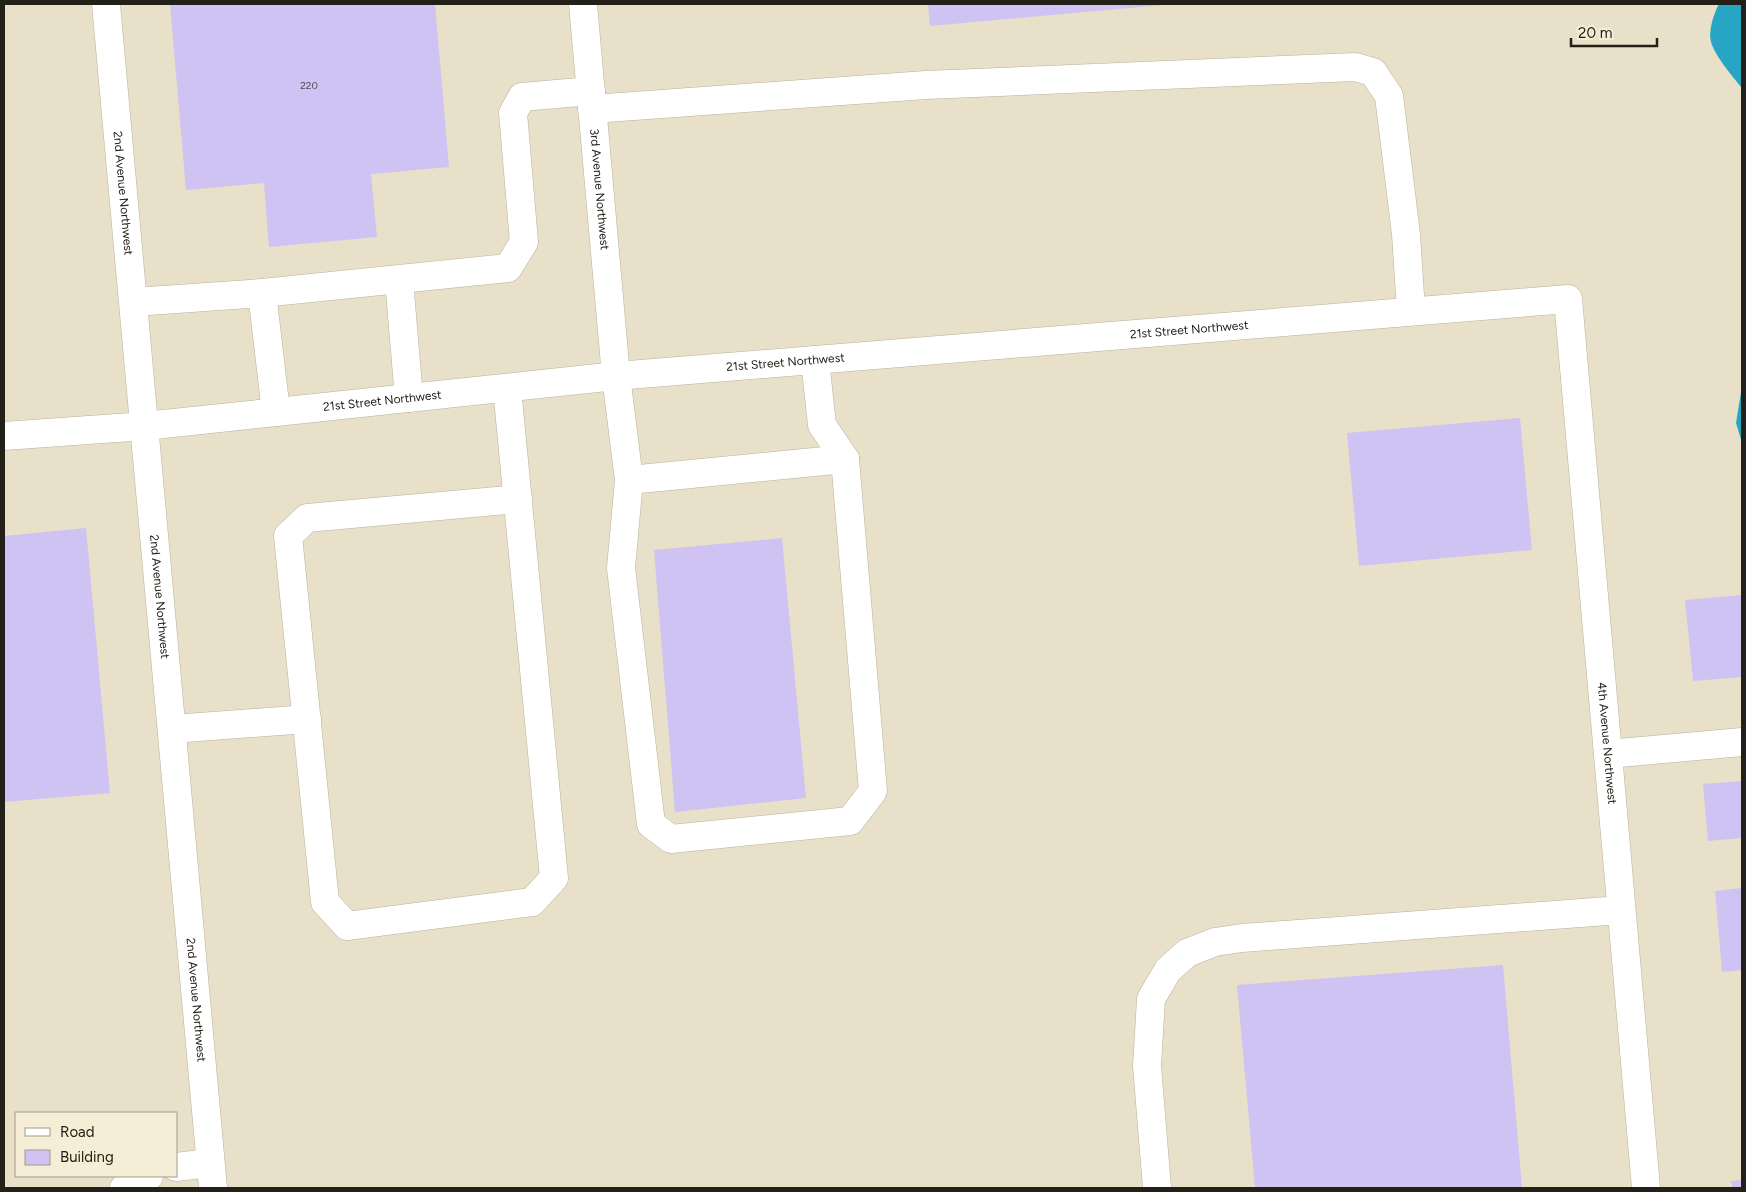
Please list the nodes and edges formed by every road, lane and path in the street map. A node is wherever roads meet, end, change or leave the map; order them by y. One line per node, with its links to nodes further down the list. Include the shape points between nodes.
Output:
1 (106, 4): 7 (street, 2nd Avenue Northwest)
2 (583, 4): 3 (street, 3rd Avenue Northwest)
3 (592, 100): 4 (street, via 522,97 513,113 524,242 508,268); 8 (street, via 1355,67 1373,72 1388,96 1406,234); 10 (street, 3rd Avenue Northwest)
4 (399, 280): 5 (street); 12 (street)
5 (262, 294): 7 (street); 13 (street)
6 (1568, 299): 8 (street, 21st Street Northwest); 22 (street, 4th Avenue Northwest)
7 (134, 302): 14 (street, 2nd Avenue Northwest)
8 (1411, 312): 9 (street, 21st Street Northwest)
9 (815, 360): 10 (street, 21st Street Northwest); 16 (street, via 822,425)
10 (616, 376): 11 (street, 21st Street Northwest); 17 (street, 3rd Avenue Northwest)
11 (507, 388): 12 (street, 21st Street Northwest); 18 (street)
12 (409, 398): 13 (street, 21st Street Northwest)
13 (276, 412): 14 (street, 21st Street Northwest)
14 (145, 426): 15 (street, 21st Street Northwest); 20 (street, 2nd Avenue Northwest)
15 (4, 436)
16 (845, 459): 17 (street); 17 (street, 3rd Avenue Northwest, via 874,791 850,821 671,839 650,824 621,568)
17 (629, 480)
18 (518, 499): 19 (street, via 307,518 288,536); 19 (street, via 554,878 532,902 346,926 325,902)
19 (307, 719): 20 (street)
20 (172, 728): 25 (street, 2nd Avenue Northwest)
21 (1742, 742): 22 (street)
22 (1608, 754): 23 (street, 4th Avenue Northwest)
23 (1622, 910): 28 (street, via 1242,938 1215,942 1187,953 1168,970 1151,999 1147,1066); 29 (street, 4th Avenue Northwest)
24 (178, 1168): 25 (street)
25 (211, 1176)
26 (147, 1177): 27 (street)
27 (124, 1188)
28 (1157, 1188)
29 (1646, 1188)

